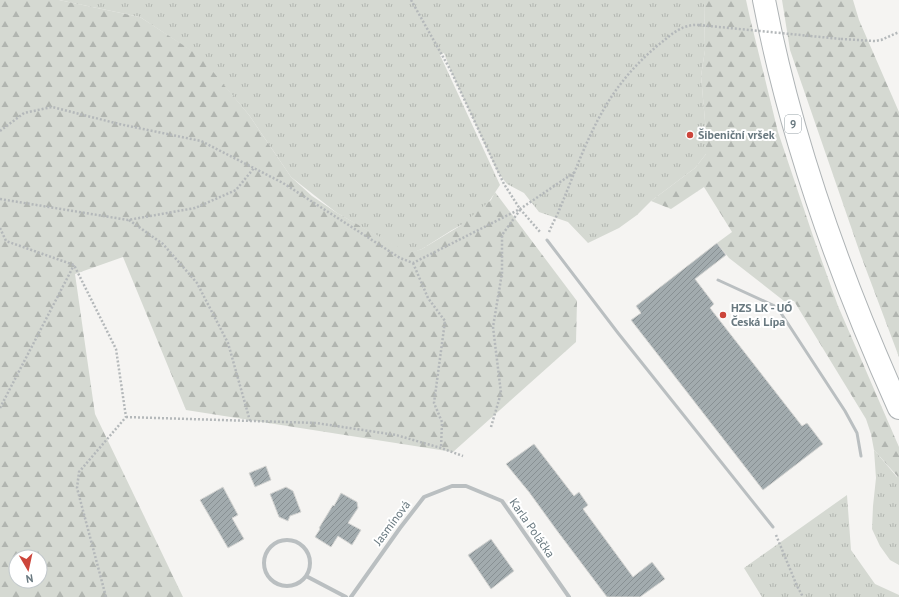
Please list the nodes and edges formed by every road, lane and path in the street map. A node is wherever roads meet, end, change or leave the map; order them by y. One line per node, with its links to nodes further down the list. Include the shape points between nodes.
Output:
1 (411, 0): 8 (path, via 451,71 504,184)
2 (764, 0): 16 (main road, 9, via 790,113 818,204 852,296)
3 (899, 32): 6 (path, bridge, via 874,41 699,25 685,26 644,58 610,98)
4 (0, 131): 5 (path, via 24,113 52,107 201,141)
5 (254, 168): 9 (path, via 236,190 195,208); 12 (path, via 283,183 400,258)
6 (575, 172): 8 (path); 11 (path)
7 (0, 199): 9 (path)
8 (520, 209): 11 (path); 12 (path); 19 (path, via 502,235 502,273 493,327 501,393)
9 (128, 220): 18 (path, via 163,244 197,283 228,343)
10 (0, 228): 13 (path, via 6,241)
11 (547, 240): 24 (lane)
12 (413, 263): 20 (path, via 428,298 445,321 434,403 442,422)
13 (74, 265): 15 (path); 17 (path, via 116,349)
14 (718, 280): 22 (lane, via 777,307 858,433)
15 (0, 408)
16 (899, 408)
17 (126, 417): 18 (path); 26 (path, via 79,472 77,488)
18 (250, 421): 20 (path, via 316,423 396,435)
19 (491, 427)
20 (441, 448): 21 (path)
21 (463, 456)
22 (861, 456)
23 (466, 486): 28 (street, Jasmínová, via 452,486 424,498); 29 (street, Karla Poláčka, via 502,501)
24 (773, 527): 30 (path)
25 (306, 576): 25 (street, via 294,585 278,584 267,574 264,566 267,552 272,546 285,540 299,543 309,554 310,569); 27 (street)
26 (106, 597)
27 (346, 597)
28 (351, 597)
29 (569, 597)
30 (803, 597)

